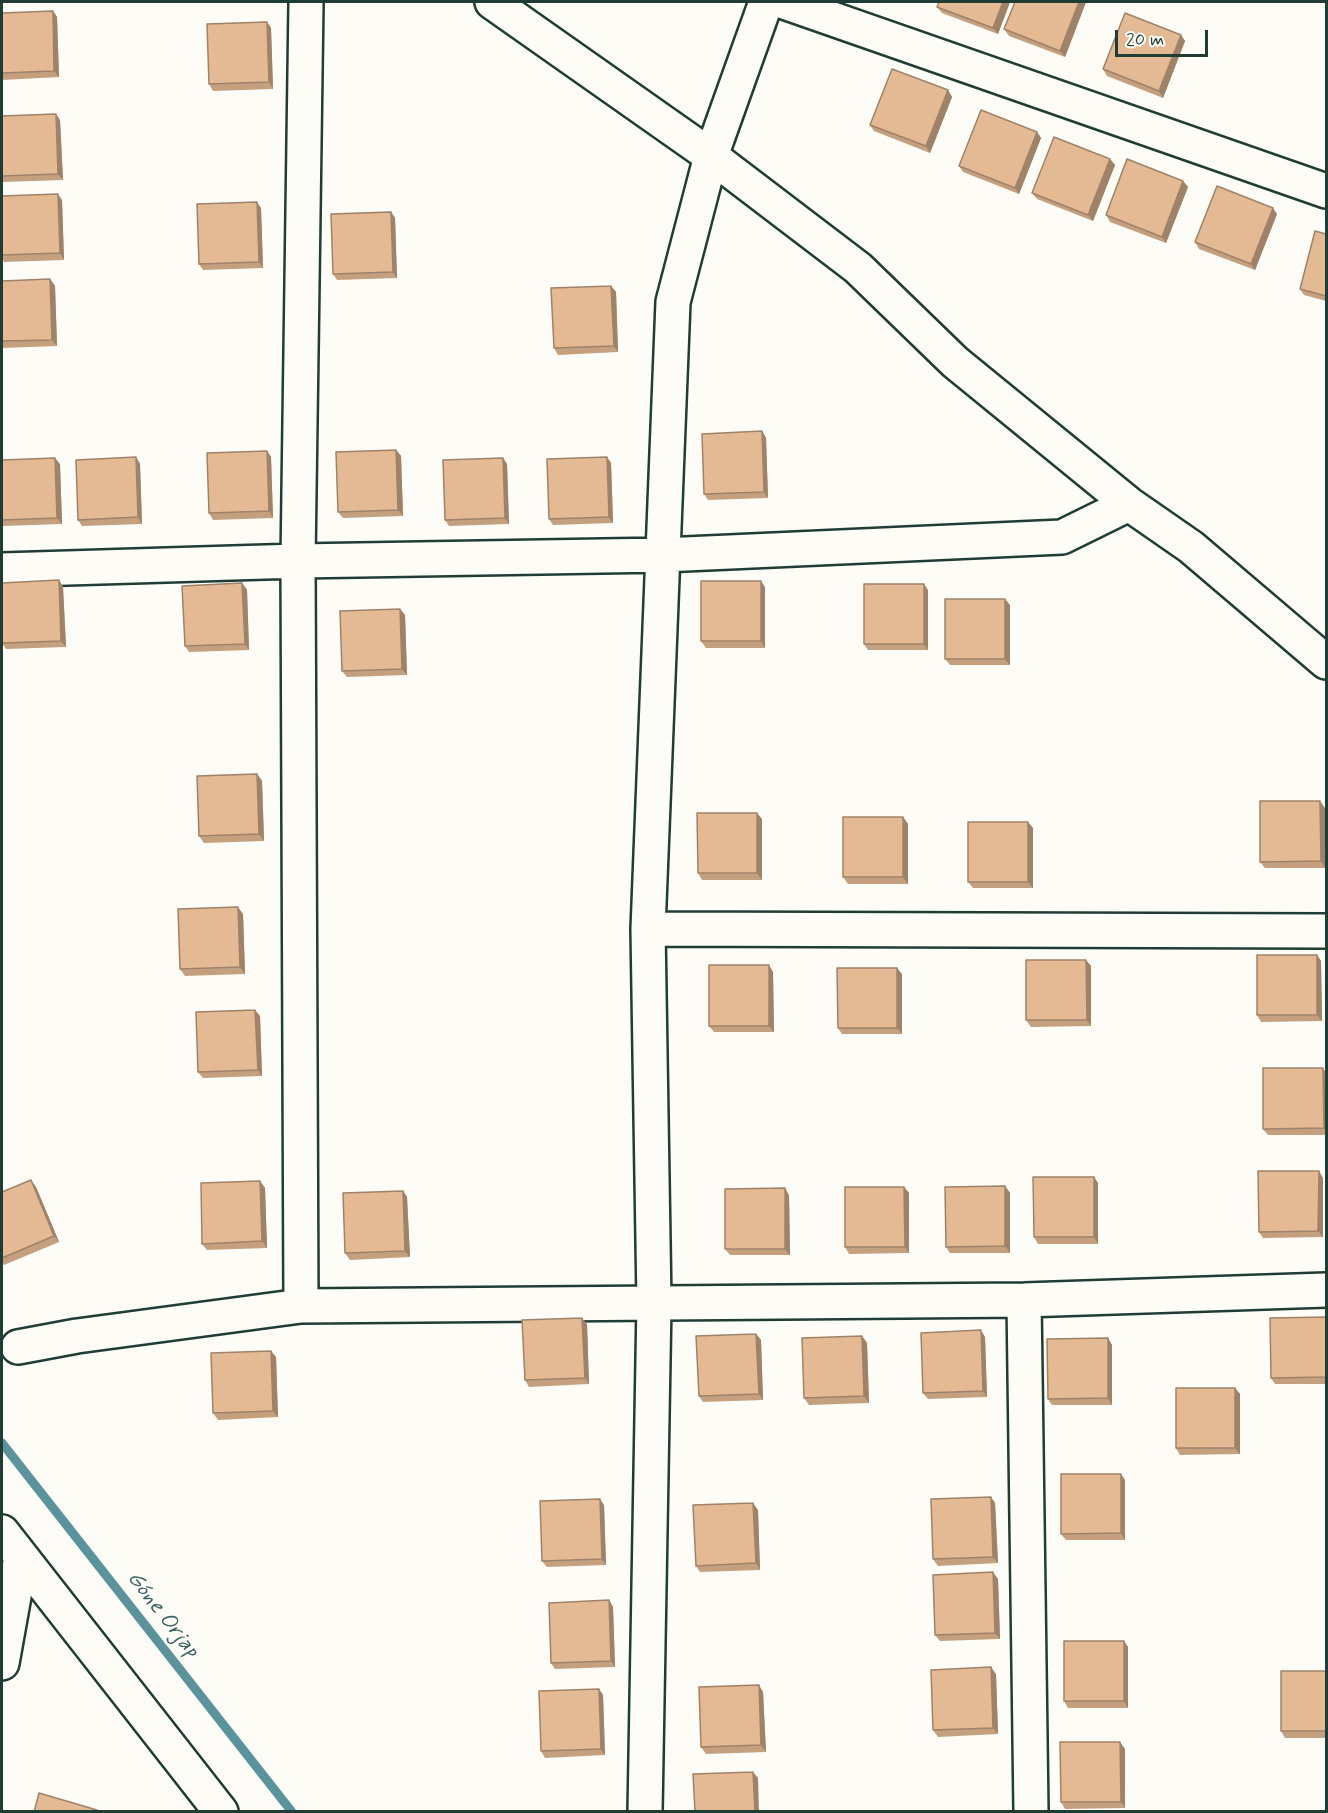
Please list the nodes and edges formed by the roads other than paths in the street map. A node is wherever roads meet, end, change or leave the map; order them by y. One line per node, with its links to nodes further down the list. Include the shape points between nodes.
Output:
1 (306, 2): 9 (street)
2 (492, 2): 5 (street)
3 (766, 2): 5 (street)
4 (784, 2): 6 (street)
5 (711, 156): 7 (street, via 858,268 955,362); 8 (street, via 673,302)
6 (1326, 191)
7 (1130, 504): 8 (street, via 1062,537); 11 (street, via 1191,547)
8 (663, 555): 9 (street); 12 (street)
9 (298, 561): 10 (street); 17 (street)
10 (2, 570)
11 (1326, 662)
12 (648, 929): 13 (street); 16 (street)
13 (1326, 931)
14 (1326, 1290): 15 (street)
15 (1024, 1300): 16 (street); 23 (street)
16 (654, 1303): 17 (street); 22 (street)
17 (301, 1306): 18 (street)
18 (18, 1347)
19 (11, 1544): 20 (street); 21 (street)
20 (2, 1664)
21 (221, 1812)
22 (645, 1812)
23 (1031, 1812)

